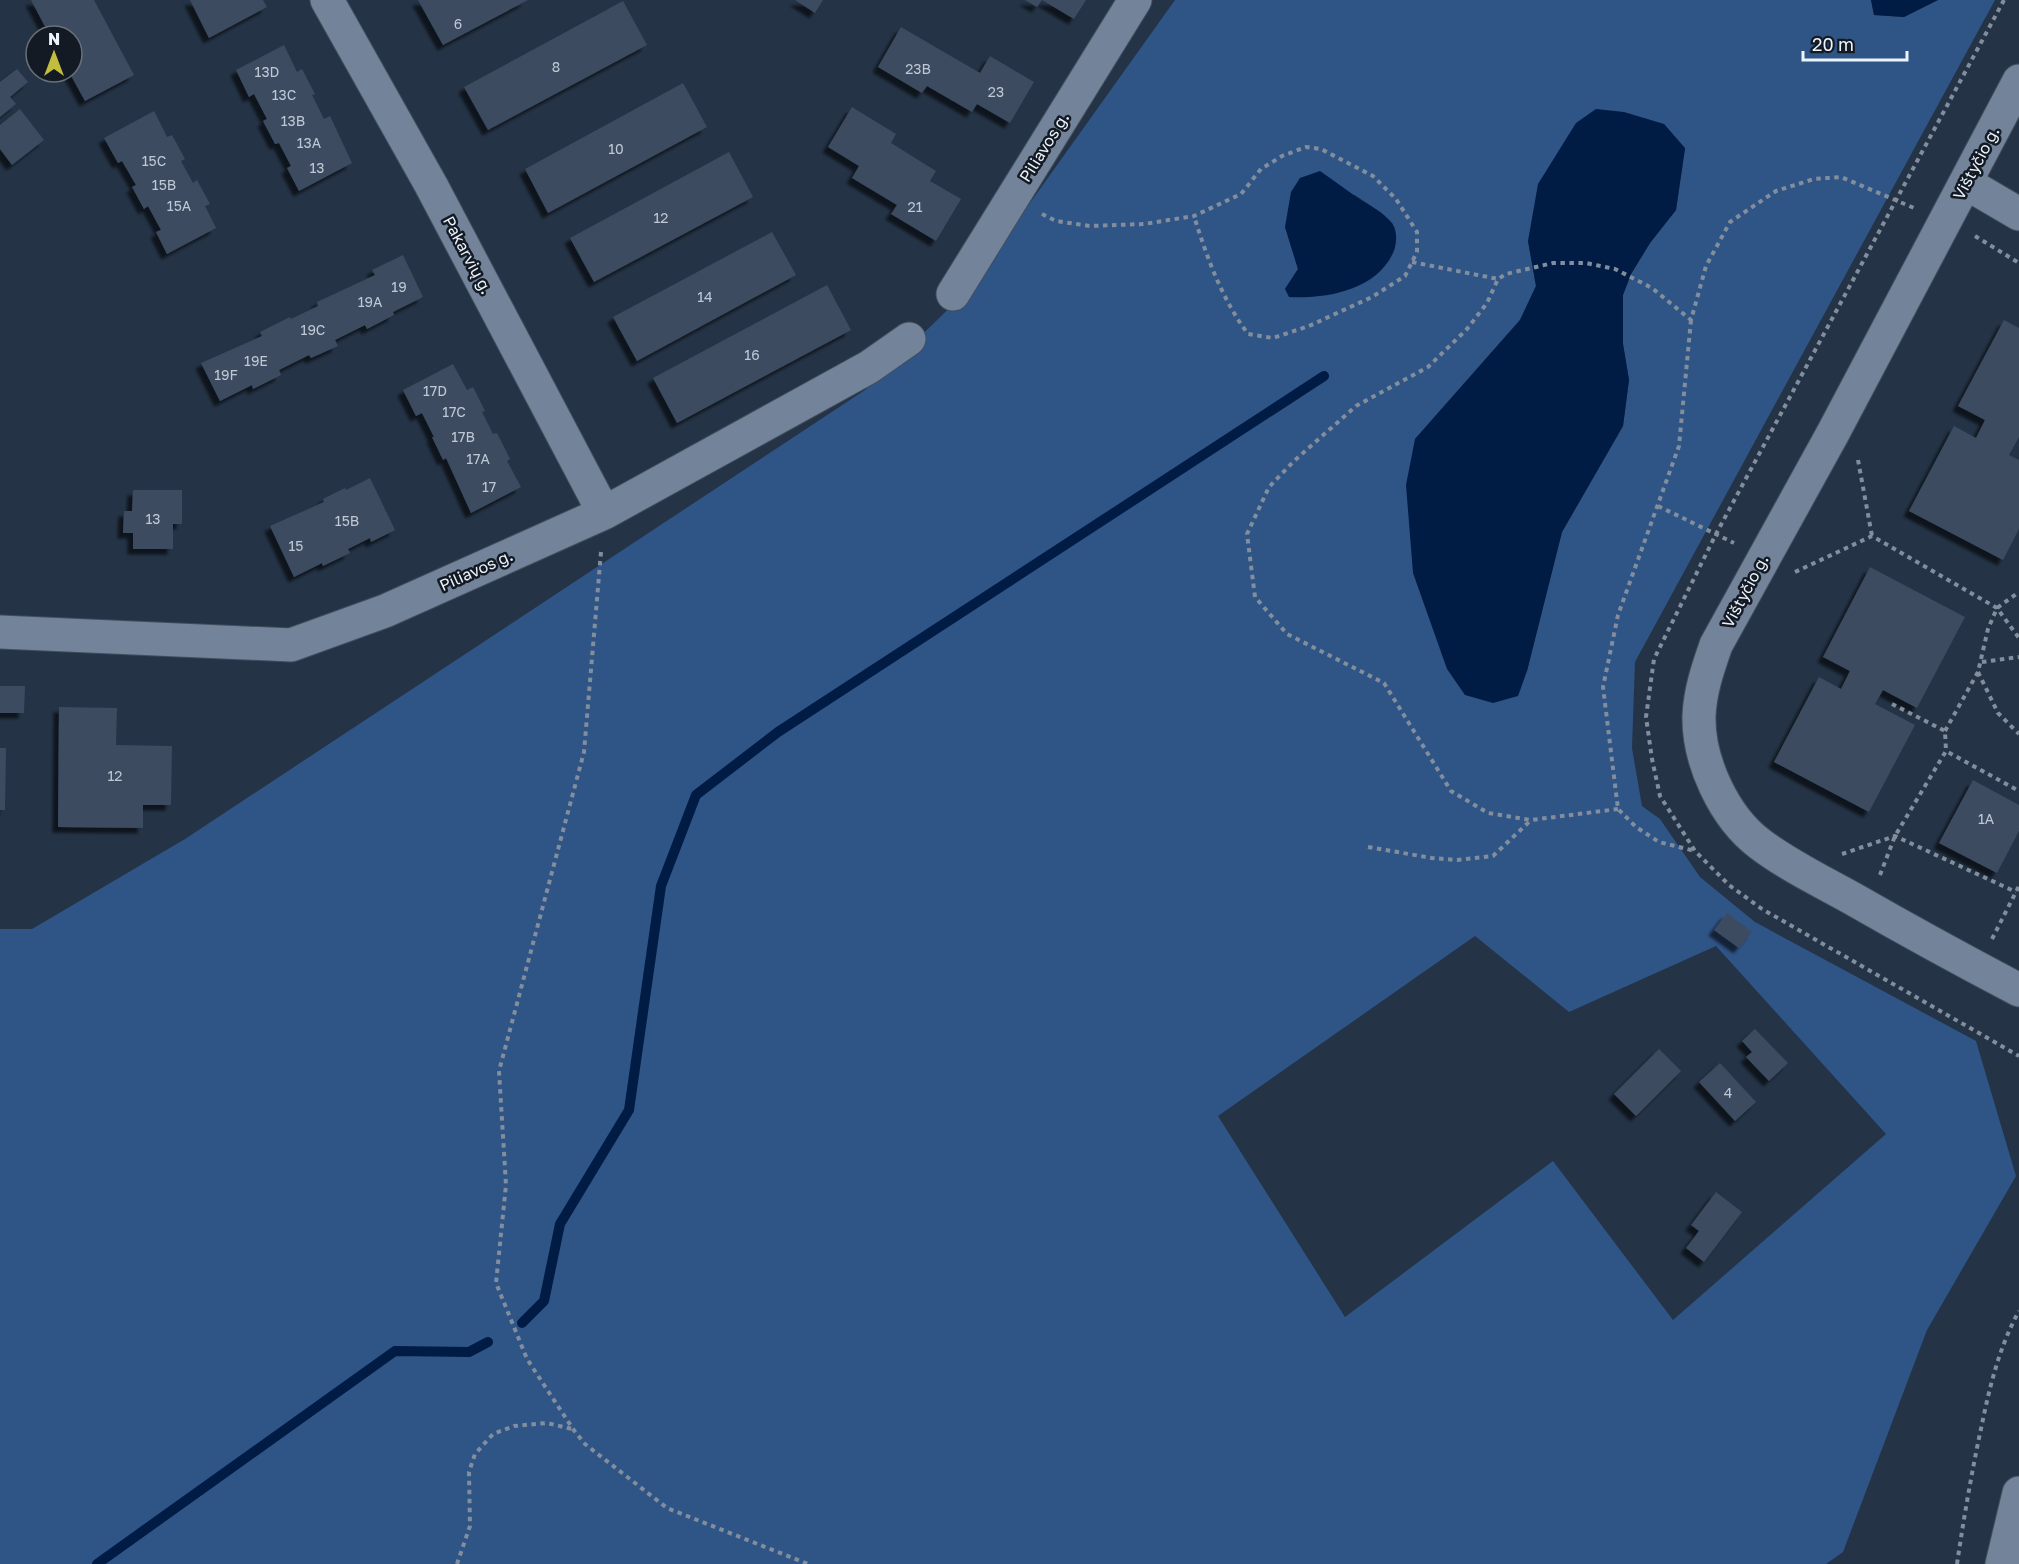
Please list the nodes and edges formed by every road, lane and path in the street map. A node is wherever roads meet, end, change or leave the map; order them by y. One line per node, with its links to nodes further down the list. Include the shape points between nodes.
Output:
1 (327, 0): 18 (street, Pakarvių g., via 431,185)
2 (1136, 0): 5 (street, Piliavos g.)
3 (2004, 0): 7 (path)
4 (2019, 81): 6 (street, Vištyčio g.)
5 (1012, 198): 8 (path, via 1056,221 1090,226 1144,224); 13 (street, Piliavos g.)
6 (1992, 198): 9 (street, Vištyčio g.); 11 (path, via 1973,235)
7 (1896, 201): 9 (path); 14 (path, via 1841,177 1814,178 1776,191 1730,222 1706,266); 19 (path)
8 (1194, 216): 10 (path, via 1241,194 1261,169 1282,156 1306,147 1321,149 1373,176 1396,199 1417,232 1417,252); 10 (path, via 1209,265 1248,334 1273,338 1309,327 1372,297 1405,276)
9 (1946, 221): 21 (street, Vištyčio g.)
10 (1412, 262): 12 (path)
11 (2019, 263)
12 (1498, 279): 14 (path, via 1553,263 1586,263 1615,269 1652,288); 36 (path, via 1487,303 1467,329 1428,367 1356,406 1294,460 1269,487 1247,534 1255,597 1287,634 1384,683 1451,791 1488,813)
13 (953, 294)
14 (1691, 320): 17 (path, via 1679,446)
15 (909, 339): 18 (street, Piliavos g., via 869,367)
16 (1852, 463): 20 (path, via 1857,452)
17 (1658, 506): 19 (path); 35 (path, via 1618,615 1603,687)
18 (604, 513): 25 (street, Piliavos g., via 386,611 291,645); 48 (path, via 584,752 499,1071 506,1185 496,1283 527,1359)
19 (1716, 534): 21 (path); 39 (path, via 1654,659 1646,717 1660,796)
20 (1872, 536): 22 (path, via 1791,575); 24 (path)
21 (1762, 559): 43 (street, Vištyčio g., via 1716,645 1704,679 1699,717 1704,753 1715,788 1735,819 1758,843)
22 (1796, 565)
23 (2019, 592): 24 (path)
24 (1997, 608): 26 (path); 28 (path, via 1988,629)
25 (0, 632)
26 (2019, 638)
27 (2019, 657): 28 (path)
28 (1982, 662): 29 (path)
29 (1978, 672): 31 (path); 32 (path, via 1998,713)
30 (1892, 704): 31 (path)
31 (1945, 731): 33 (path)
32 (2019, 734)
33 (1946, 751): 34 (path); 37 (path)
34 (2019, 791)
35 (1618, 809): 36 (path); 39 (path, via 1659,842)
36 (1531, 820): 38 (path, via 1493,856 1457,860)
37 (1895, 837): 40 (path, via 1838,856); 42 (path); 43 (path)
38 (1368, 847)
39 (1695, 851): 46 (path, via 1729,885 1762,909)
40 (1848, 861)
41 (2019, 886): 42 (path)
42 (2016, 892): 44 (path, via 1991,942)
43 (1864, 905): 45 (street, Vištyčio g.)
44 (1981, 936)
45 (2019, 990)
46 (2019, 1056)
47 (2019, 1311): 52 (path, via 2008,1331 1989,1392)
48 (573, 1430): 50 (path, via 547,1423 514,1426 493,1434 475,1454 469,1472 470,1526); 51 (path, via 585,1444 667,1508)
49 (2019, 1493): 53 (street)
50 (457, 1564)
51 (808, 1564)
52 (1957, 1564)
53 (2001, 1564)

